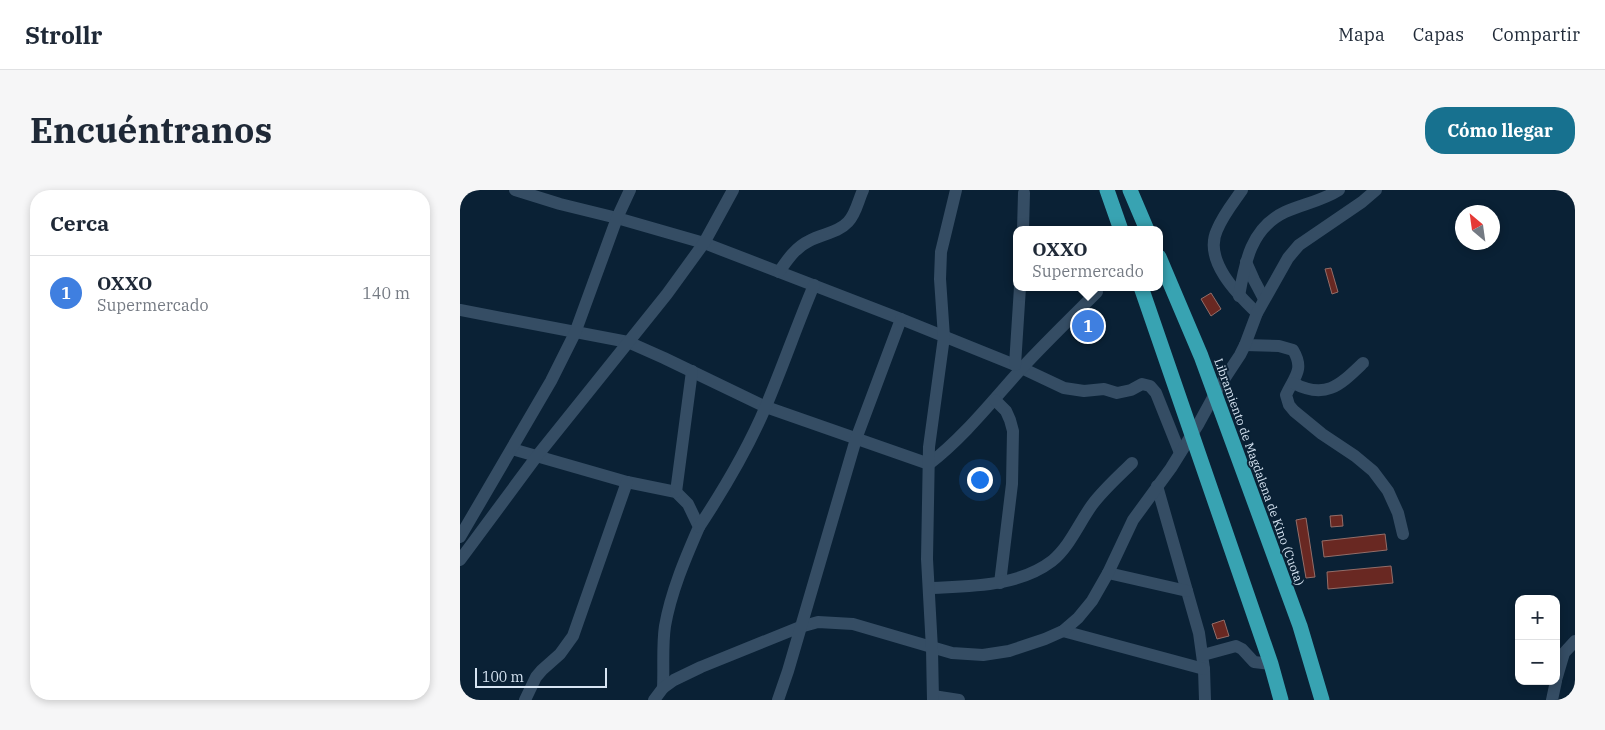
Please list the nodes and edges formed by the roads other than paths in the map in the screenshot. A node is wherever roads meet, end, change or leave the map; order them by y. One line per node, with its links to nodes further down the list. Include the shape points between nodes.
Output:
1 (515, 190): 12 (street)
2 (630, 190): 12 (street)
3 (733, 190): 16 (street)
4 (863, 190): 19 (street, via 847,224 807,241 790,256)
5 (956, 190): 30 (street, via 941,252)
6 (1107, 190): 14 (highway)
7 (1130, 190): 15 (highway)
8 (1242, 190): 24 (street, via 1226,212 1214,240 1217,260)
9 (1339, 190): 17 (street, via 1274,218 1253,241)
10 (1376, 190): 25 (street, via 1298,245)
11 (1024, 193): 13 (street)
12 (617, 218): 16 (street); 29 (street)
13 (1023, 226)
14 (1120, 226)
15 (1145, 226)
16 (704, 243): 19 (street); 31 (street)
17 (1246, 262): 24 (street); 25 (street)
18 (1163, 266): 73 (highway, Libramiento de Magdalena de Kino (Cuota), via 1192,333 1300,626)
19 (779, 272): 20 (street)
20 (814, 285): 28 (street); 38 (street)
21 (1020, 291): 34 (street)
22 (1142, 291): 61 (highway)
23 (1097, 292): 34 (street)
24 (1239, 296): 27 (street)
25 (1264, 299): 27 (street)
26 (460, 310): 29 (street)
27 (1257, 313): 32 (street)
28 (901, 319): 30 (street); 39 (street)
29 (575, 333): 31 (street); 40 (street, via 552,381)
30 (944, 337): 34 (street); 44 (street)
31 (628, 342): 35 (street); 42 (street)
32 (1246, 345): 36 (street, via 1293,350 1299,371); 41 (street)
33 (1363, 363): 36 (street, via 1329,390 1308,388)
34 (1018, 367): 37 (street); 41 (street, via 1074,390 1124,393 1142,384 1150,386 1156,393)
35 (692, 371): 38 (street); 47 (street)
36 (1293, 382): 49 (street, via 1286,395 1289,405 1373,471 1398,513)
37 (995, 400): 44 (street); 53 (street, via 1006,411 1013,431 1012,484)
38 (766, 407): 39 (street); 48 (street, via 744,453)
39 (856, 439): 44 (street); 56 (street)
40 (512, 449): 42 (street); 50 (street)
41 (1180, 453): 46 (street)
42 (537, 456): 45 (street); 51 (street)
43 (1132, 463): 53 (street, via 1091,506 1052,560)
44 (929, 464): 54 (street, via 927,559)
45 (627, 482): 47 (street); 67 (street, via 573,636 536,677)
46 (1157, 486): 52 (street, via 1133,520); 55 (street)
47 (676, 492): 48 (street, via 688,504)
48 (699, 527): 65 (street, via 671,599 665,628)
49 (1403, 534)
50 (460, 537)
51 (460, 560)
52 (1108, 574): 55 (street); 57 (street, via 1092,601)
53 (1000, 583): 54 (street)
54 (930, 588): 59 (street)
55 (1187, 591): 60 (street)
56 (800, 627): 59 (street, via 818,622 853,624); 65 (street, via 701,667); 69 (street)
57 (1063, 631): 59 (street, via 1023,647 983,655 952,654); 63 (street)
58 (1575, 642): 62 (street, via 1564,653)
59 (932, 649): 66 (street)
60 (1203, 655): 61 (street, via 1236,646 1254,662); 63 (street)
61 (1271, 664): 72 (highway)
62 (1560, 667)
63 (1204, 668): 71 (street)
64 (1555, 685): 74 (street)
65 (662, 688): 68 (street)
66 (933, 698): 70 (street)
67 (525, 700)
68 (654, 700)
69 (778, 700)
70 (959, 700)
71 (1205, 700)
72 (1281, 700)
73 (1322, 700)
74 (1552, 700)

